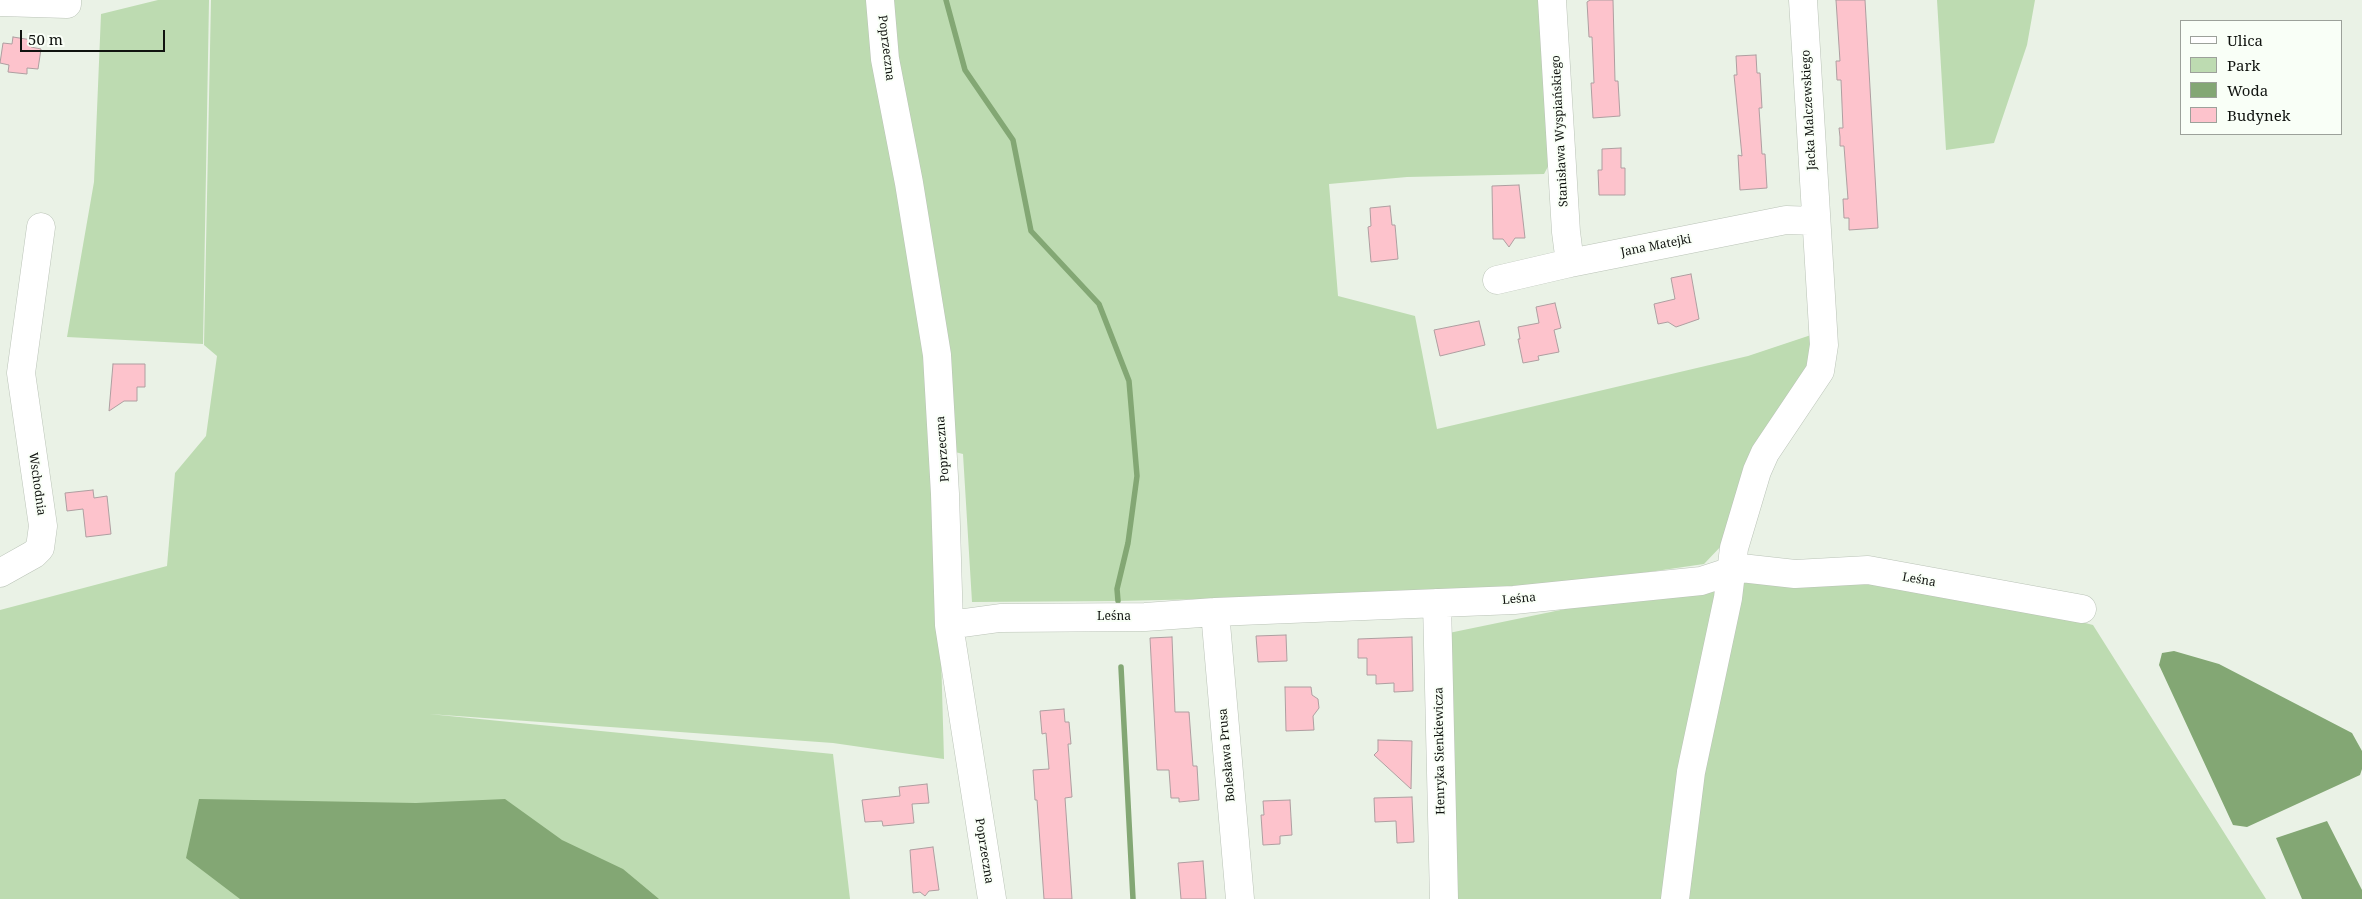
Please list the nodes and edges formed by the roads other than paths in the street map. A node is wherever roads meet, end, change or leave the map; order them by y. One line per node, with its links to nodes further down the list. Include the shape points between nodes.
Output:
1 (880, 0): 16 (street, Poprzeczna, via 885,58 937,355 946,494)
2 (1552, 0): 8 (street, Stanisława Wyspiańskiego)
3 (1803, 0): 6 (street, Jacka Malczewskiego)
4 (0, 2): 5 (street)
5 (67, 2)
6 (1816, 221): 8 (street, Jana Matejki, via 1786,220); 11 (street, Jacka Malczewskiego, via 1824,345 1820,371 1757,471 1734,548)
7 (41, 227): 10 (street)
8 (1570, 263): 9 (street, Jana Matejki)
9 (1497, 280)
10 (10, 373): 12 (street, Wschodnia, via 43,526 40,548)
11 (1732, 570): 13 (street, Leśna, via 1701,581 1514,600); 14 (street, Leśna, via 1741,568 1795,574 1868,570); 20 (street, Jacka Malczewskiego, via 1691,772)
12 (0, 573)
13 (1437, 603): 15 (street, Leśna); 19 (street, Henryka Sienkiewicza)
14 (2082, 608)
15 (1215, 612): 16 (street, Leśna, via 1145,617 1000,618); 18 (street, Bolesława Prusa)
16 (949, 625): 17 (street, Poprzeczna)
17 (992, 899)
18 (1240, 899)
19 (1444, 899)
20 (1675, 899)

